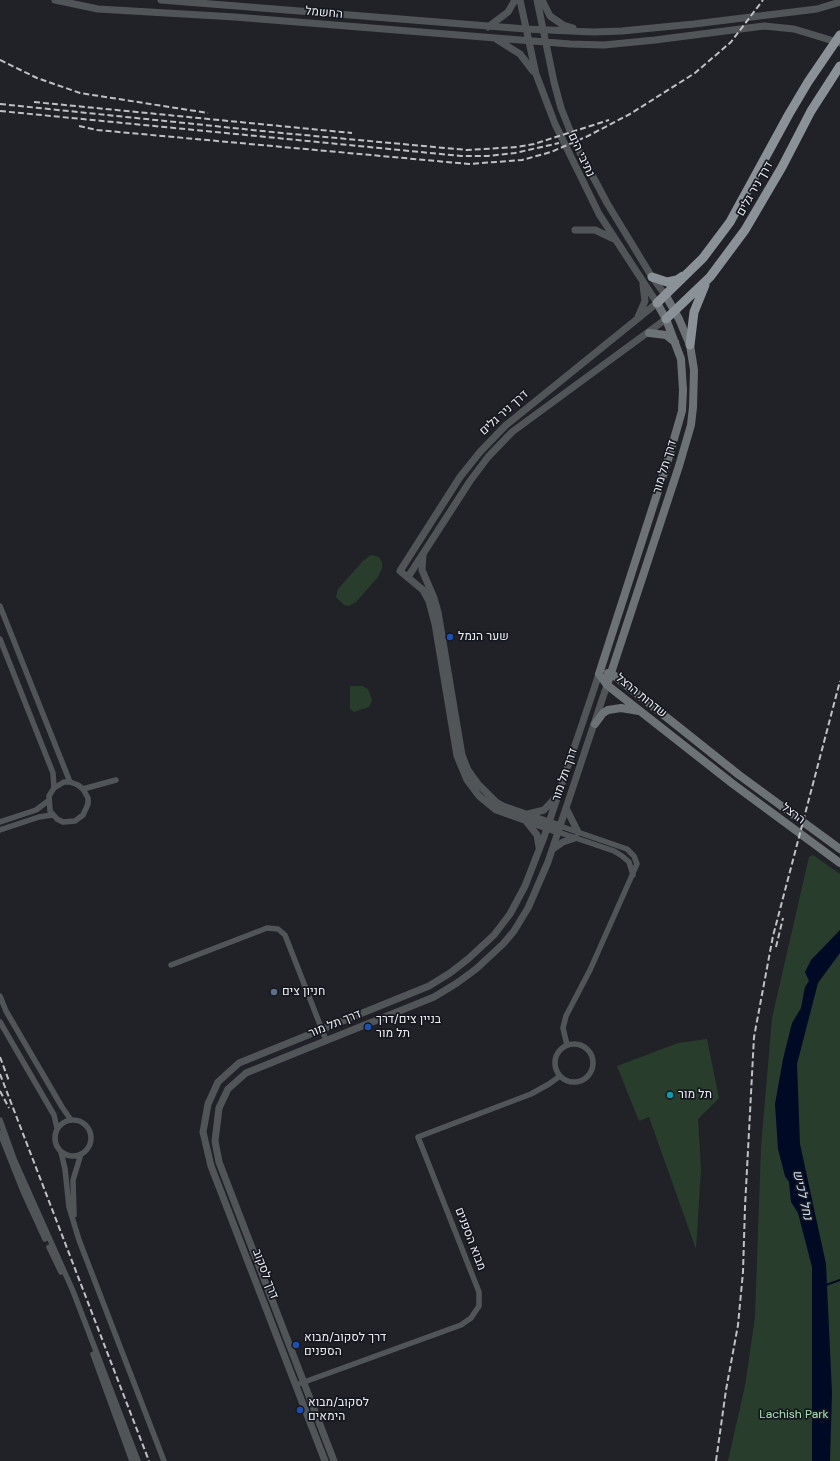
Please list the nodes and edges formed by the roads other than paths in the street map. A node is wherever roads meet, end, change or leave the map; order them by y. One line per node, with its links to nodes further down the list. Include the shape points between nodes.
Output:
1 (55, 0): 12 (street, החשמל, via 104,10 235,17)
2 (161, 0): 8 (street, החשמל)
3 (515, 0): 8 (street, via 508,12)
4 (520, 0): 9 (street, נתיבי הים)
5 (537, 0): 10 (street, נתיבי הים)
6 (542, 0): 11 (street, via 546,10 556,21)
7 (840, 2): 11 (street, via 817,9 694,24)
8 (488, 26): 9 (street, החשמל)
9 (526, 29): 10 (street, החשמל); 14 (street, נתיבי הים)
10 (543, 30): 11 (street, החשמל); 15 (street, נתיבי הים)
11 (586, 32)
12 (494, 38): 14 (street, החשמל); 17 (street, via 520,54)
13 (838, 40): 15 (street, החשמל, via 773,26 604,44); 20 (highway, via 789,114 730,222)
14 (528, 41): 15 (street, החשמל); 17 (street, נתיבי הים)
15 (545, 42): 22 (street, נתיבי הים, via 555,88 575,143 607,203)
16 (840, 66): 23 (highway, דרך ניר גלים, via 803,125 753,218)
17 (536, 74): 19 (street, נתיבי הים, via 555,124 588,195)
18 (575, 230): 19 (street, via 595,230)
19 (615, 240): 21 (street, נתיבי הים)
20 (691, 270): 22 (highway, via 677,280 667,282); 24 (highway)
21 (640, 277): 25 (street, נתיבי הים); 28 (street, via 645,290 645,301)
22 (652, 277): 24 (street, נתיבי הים)
23 (710, 277): 26 (highway, דרך ניר גלים); 31 (highway, via 694,312)
24 (666, 296): 25 (highway); 26 (main road, דרך תל מור)
25 (657, 304): 27 (main road, דרך תל מור); 28 (street, דרך ניר גלים)
26 (675, 311): 27 (highway, דרך ניר גלים); 31 (main road, דרך תל מור)
27 (666, 319): 29 (street, דרך ניר גלים); 30 (main road, דרך תל מור)
28 (635, 321): 33 (street, דרך ניר גלים, via 505,426 480,452 460,477 402,568)
29 (649, 333): 30 (main road, via 666,335); 32 (street, דרך ניר גלים, via 512,432 470,480)
30 (676, 342): 38 (main road, דרך תל מור, via 683,378 682,411)
31 (690, 345): 37 (main road, דרך תל מור, via 695,390 690,425)
32 (423, 553): 33 (street, דרך ניר גלים); 34 (street, via 422,570)
33 (410, 574): 34 (street); 52 (street, via 429,601 462,772 471,786 496,810)
34 (428, 586): 52 (street, via 438,612 464,761 478,784 490,797)
35 (0, 606): 44 (street)
36 (0, 639): 46 (street, via 51,768)
37 (611, 673): 38 (main road, שדרות הרצל); 39 (main road, דרך תל מור); 42 (main road, שדרות הרצל)
38 (599, 674): 39 (main road, שדרות הרצל); 48 (street, דרך תל מור)
39 (607, 685): 40 (main road, שדרות הרצל); 41 (street, דרך תל מור)
40 (641, 711): 41 (main road, via 621,708 608,710); 45 (main road, שדרות הרצל)
41 (595, 724): 50 (street, דרך תל מור)
42 (739, 775): 60 (main road, הרצל)
43 (116, 780): 47 (street)
44 (70, 782): 46 (street, via 64,782); 47 (street)
45 (732, 784): 61 (main road, הרצל)
46 (54, 788): 49 (street)
47 (83, 789): 51 (street, via 88,804 80,819 63,822)
48 (558, 794): 52 (street, via 544,810); 54 (street, דרך תל מור)
49 (48, 801): 51 (street); 53 (street, via 36,810)
50 (566, 808): 55 (street, דרך תל מור); 57 (street)
51 (52, 815): 56 (street)
52 (526, 817): 54 (street); 59 (street, via 537,835)
53 (0, 822)
54 (548, 825): 55 (street); 59 (street, דרך תל מור)
55 (559, 829): 57 (street); 58 (street, דרך תל מור)
56 (0, 830)
57 (577, 835): 58 (street); 67 (street, via 622,856 629,862 633,876 566,1016 562,1028)
58 (553, 849): 66 (street, דרך תל מור, via 534,897 514,931 476,969 434,997)
59 (539, 850): 65 (street, דרך תל מור, via 525,886 507,919 468,959 428,986)
60 (840, 850)
61 (840, 863)
62 (171, 965): 65 (street, via 267,928 278,928 285,935)
63 (0, 996): 72 (street, via 6,1011)
64 (0, 1022): 73 (street, via 54,1115)
65 (321, 1030): 66 (street); 69 (street, דרך תל מור, via 247,1058 225,1074)
66 (326, 1040): 70 (street, דרך תל מור, via 253,1069 234,1083)
67 (567, 1045): 68 (street, via 558,1052 556,1058 555,1064); 68 (street, via 573,1043 585,1047 592,1056 593,1067 589,1075 580,1081 569,1082)
68 (560, 1076): 78 (street, מבוא הספנים, via 539,1090 418,1137 479,1292 479,1306 476,1312 461,1325)
69 (212, 1092): 79 (street, דרך לסקוב, via 205,1113 204,1140 211,1166)
70 (223, 1098): 78 (street, דרך לסקוב, via 217,1120 216,1151)
71 (0, 1120): 81 (street, via 14,1159 73,1291)
72 (71, 1120): 73 (street, via 63,1122); 76 (street, via 84,1123 90,1133 90,1145)
73 (57, 1128): 75 (street, via 54,1142)
74 (0, 1133): 80 (street, via 23,1192 66,1283)
75 (61, 1152): 76 (street, via 71,1156); 77 (street, via 66,1169 69,1207)
76 (81, 1154): 77 (street, via 73,1180)
77 (74, 1223): 82 (street)
78 (304, 1382): 79 (street, מבוא הספנים); 84 (street, דרך לסקוב)
79 (296, 1385): 83 (street, דרך לסקוב)
80 (132, 1461)
81 (138, 1461)
82 (164, 1461)
83 (325, 1461)
84 (334, 1461)

